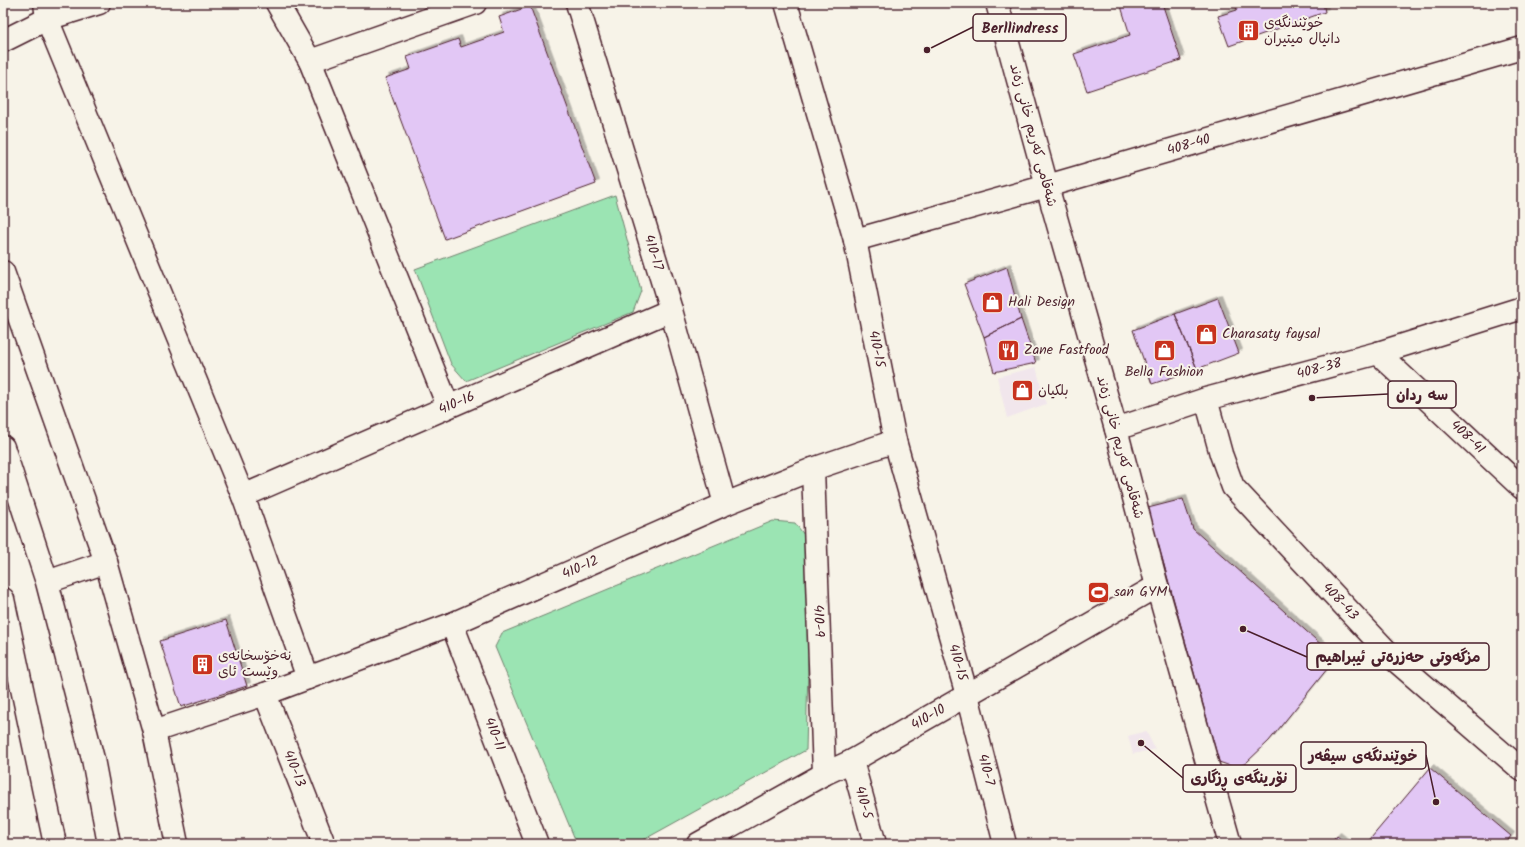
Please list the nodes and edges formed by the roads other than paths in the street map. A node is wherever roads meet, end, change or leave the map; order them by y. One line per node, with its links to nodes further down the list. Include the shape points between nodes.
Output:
1 (99, 3): 7 (main road)
2 (277, 3): 10 (main road)
3 (475, 3): 10 (main road)
4 (577, 3): 15 (main road, 410-17)
5 (786, 3): 12 (main road, 410-15)
6 (997, 3): 11 (main road, شەقامی کەریم خانی زەند)
7 (46, 11): 8 (main road); 24 (main road)
8 (3, 41)
9 (1522, 48): 11 (main road, 408-40)
10 (310, 61): 18 (main road)
11 (1047, 186): 12 (main road, 408-40); 19 (main road, شەقامی کەریم خانی زەند)
12 (855, 240): 20 (main road, 410-15)
13 (3, 272): 26 (main road)
14 (1522, 308): 16 (main road, 408-38)
15 (671, 310): 18 (main road, 410-16); 25 (main road, 410-17)
16 (1378, 353): 17 (main road, 408-38); 23 (main road, 408-41)
17 (1206, 399): 19 (main road, 408-38); 36 (main road, 408-43, via 1233,487 1396,661)
18 (448, 406): 24 (main road, 410-16)
19 (1116, 429): 28 (main road, شەقامی کەریم خانی زەند)
20 (895, 441): 22 (main road, 410-12); 33 (main road, 410-15)
21 (3, 447): 27 (main road)
22 (813, 469): 25 (main road, 410-12); 37 (main road, 410-9)
23 (1522, 488)
24 (243, 496): 31 (main road)
25 (725, 504): 30 (main road, 410-12)
26 (106, 562): 27 (main road); 34 (main road)
27 (47, 582): 39 (main road, via 93,759)
28 (1157, 586): 33 (main road, 410-10); 46 (main road, شەقامی کەریم خانی زەند)
29 (3, 599): 38 (main road)
30 (452, 624): 31 (main road, 410-12); 42 (main road, 410-11)
31 (308, 678): 32 (main road, 410-12)
32 (265, 694): 34 (main road, 410-12); 41 (main road, 410-13)
33 (967, 695): 35 (main road, 410-10); 45 (main road, 410-7)
34 (154, 731): 40 (main road)
35 (852, 761): 37 (main road, 410-10); 44 (main road, 410-5)
36 (1522, 770)
37 (824, 774): 43 (main road, 410-10)
38 (55, 844)
39 (109, 844)
40 (177, 844)
41 (324, 844)
42 (537, 844)
43 (698, 844)
44 (875, 844)
45 (1005, 844)
46 (1230, 844)

